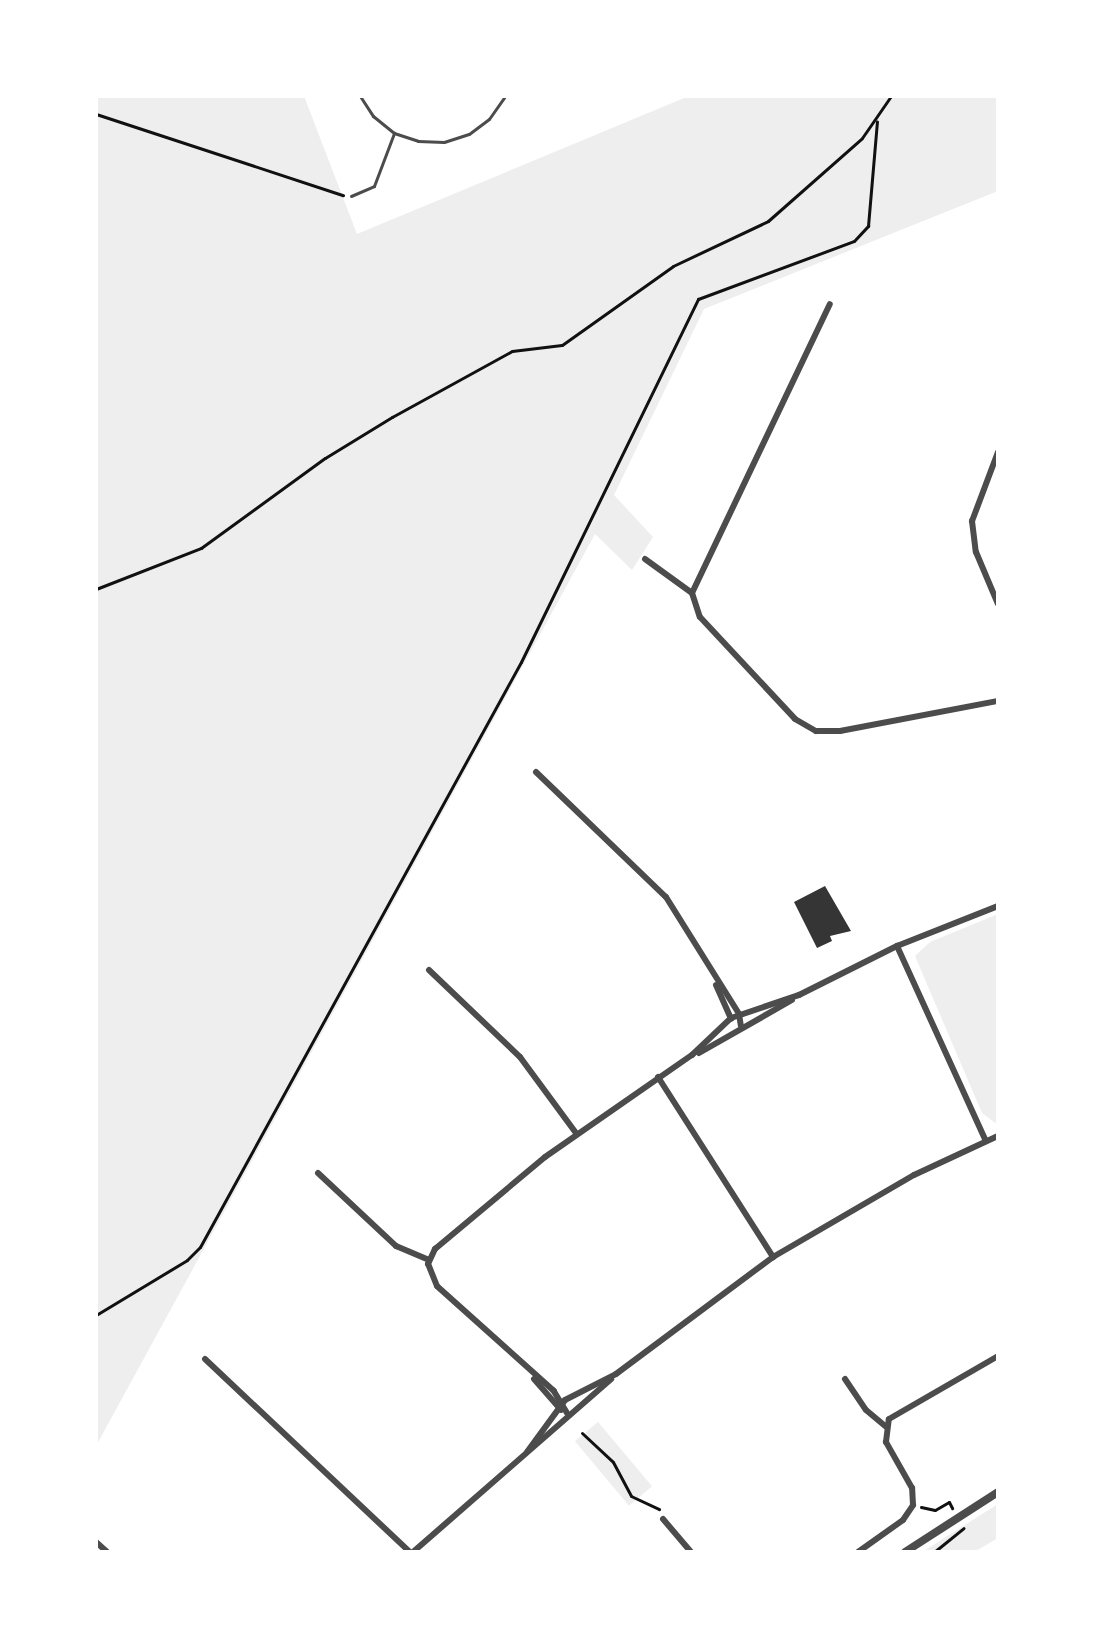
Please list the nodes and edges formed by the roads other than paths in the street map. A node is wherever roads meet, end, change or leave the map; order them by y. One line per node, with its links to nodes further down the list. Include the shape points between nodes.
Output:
1 (360, 96): 3 (lane)
2 (505, 96): 3 (lane, via 489,119 469,134 444,142)
3 (394, 133): 4 (lane, via 374,186)
4 (351, 196)
5 (830, 304): 8 (street)
6 (998, 452): 9 (street, via 972,521 976,552)
7 (645, 559): 8 (street)
8 (692, 593): 10 (street, via 700,617 795,719 816,731)
9 (998, 604)
10 (998, 701)
11 (536, 772): 15 (street, via 658,888)
12 (998, 906): 13 (street)
13 (897, 946): 16 (street); 24 (street)
14 (429, 970): 22 (street, via 520,1057)
15 (715, 982): 17 (street); 18 (street)
16 (799, 995): 17 (street); 19 (street)
17 (739, 1014): 18 (street); 19 (street)
18 (731, 1018): 19 (street); 20 (street)
19 (741, 1026): 20 (street)
20 (692, 1055): 21 (street)
21 (658, 1077): 22 (street); 26 (street)
22 (576, 1133): 27 (street, via 477,1211)
23 (998, 1136): 24 (street)
24 (986, 1141): 26 (street, via 865,1202)
25 (318, 1173): 27 (street, via 396,1246)
26 (773, 1257): 30 (street)
27 (429, 1260): 32 (street, via 437,1286)
28 (998, 1356): 34 (street, via 893,1415)
29 (205, 1359): 40 (street)
30 (616, 1374): 32 (street); 33 (street, via 598,1395)
31 (845, 1379): 34 (street, via 866,1410)
32 (560, 1405): 33 (street); 35 (street)
33 (567, 1413): 35 (street, via 547,1439)
34 (885, 1426): 42 (street, via 889,1451 912,1488 913,1505 903,1520)
35 (527, 1452): 40 (street)
36 (998, 1494): 43 (street)
37 (663, 1519): 41 (street)
38 (96, 1542): 39 (street)
39 (107, 1552)
40 (412, 1552)
41 (691, 1552)
42 (858, 1552)
43 (905, 1552)

